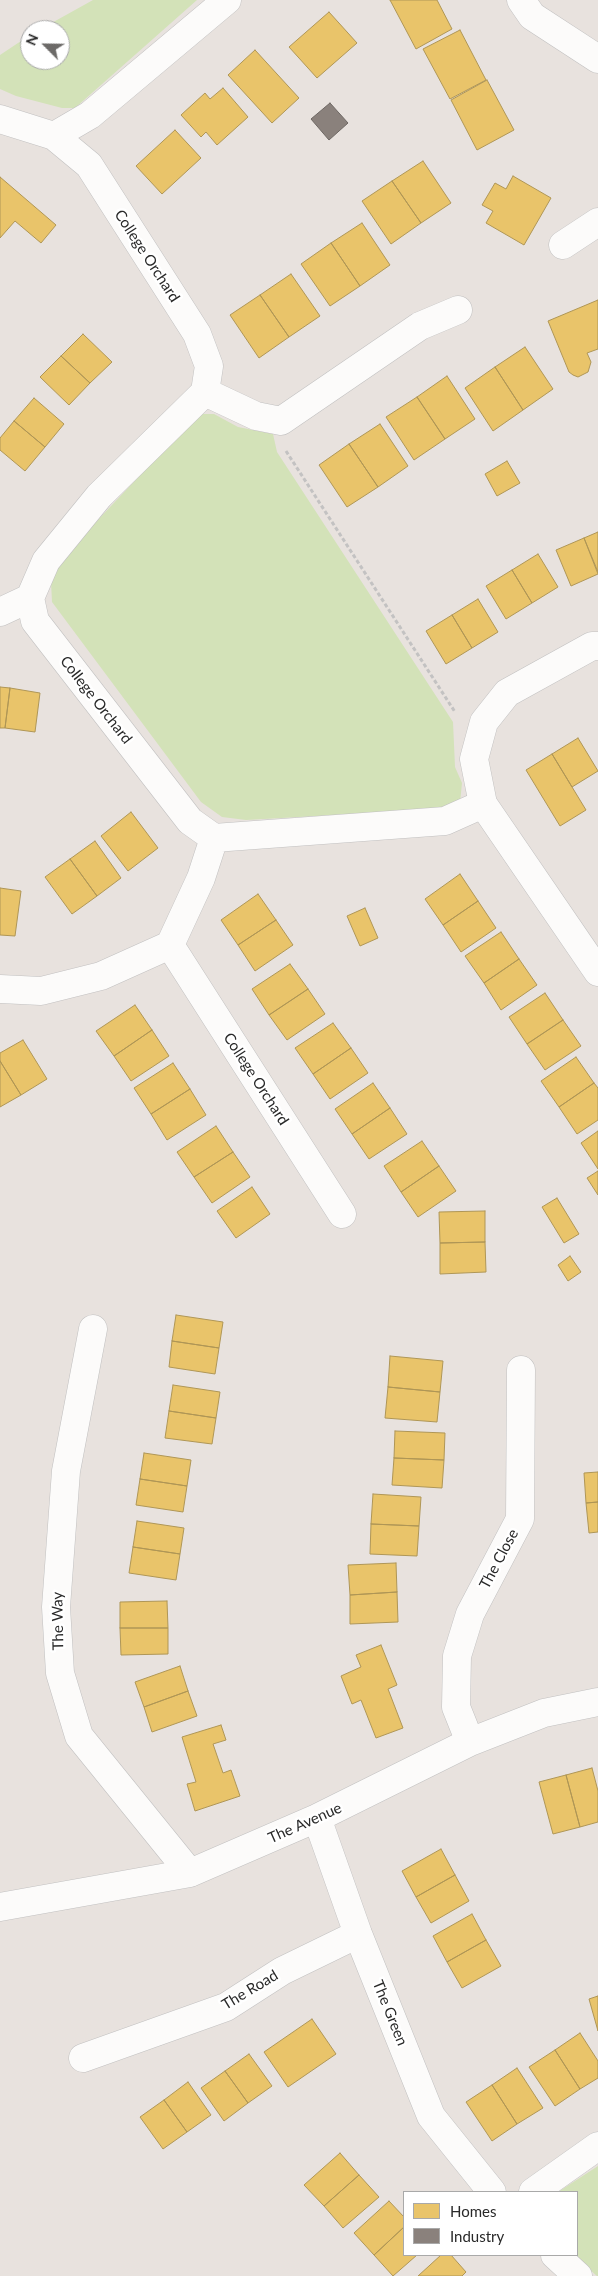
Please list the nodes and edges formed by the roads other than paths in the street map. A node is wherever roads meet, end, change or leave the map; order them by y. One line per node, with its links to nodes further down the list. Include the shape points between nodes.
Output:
1 (227, 0): 5 (street, via 90,115)
2 (521, 0): 3 (street, via 532,16)
3 (598, 59)
4 (0, 119): 5 (street, College Orchard)
5 (54, 136): 9 (street, College Orchard, via 89,166 197,334 209,366)
6 (598, 222): 7 (street)
7 (564, 245)
8 (458, 310): 9 (street, via 420,326 281,421 256,416)
9 (205, 392): 10 (street, via 99,496 46,561)
10 (30, 598): 11 (street); 14 (street, College Orchard, via 35,621 41,629 190,821)
11 (0, 612)
12 (598, 646): 13 (street, via 592,646 507,693 484,722 474,759)
13 (483, 804): 14 (street, via 445,821); 16 (street)
14 (214, 838): 15 (street, via 201,878)
15 (170, 945): 17 (street, via 101,976 41,991); 18 (street, College Orchard)
16 (598, 972)
17 (0, 989)
18 (342, 1214)
19 (93, 1329): 24 (street, The Way, via 66,1471 56,1607 60,1673 79,1736)
20 (521, 1370): 22 (street, The Close, via 520,1519 470,1614 457,1656 456,1707)
21 (598, 1702): 22 (street, The Avenue, via 544,1714)
22 (470, 1742): 23 (street, The Avenue)
23 (317, 1818): 24 (street, The Avenue); 26 (street, The Green)
24 (190, 1873): 25 (street, The Avenue)
25 (0, 1907)
26 (358, 1934): 27 (street, The Road, via 282,1970 226,2007); 29 (street, The Green, via 431,2116)
27 (83, 2058)
28 (598, 2146): 30 (street)
29 (491, 2191)
30 (534, 2191)
31 (556, 2256): 32 (street)
32 (578, 2276)

